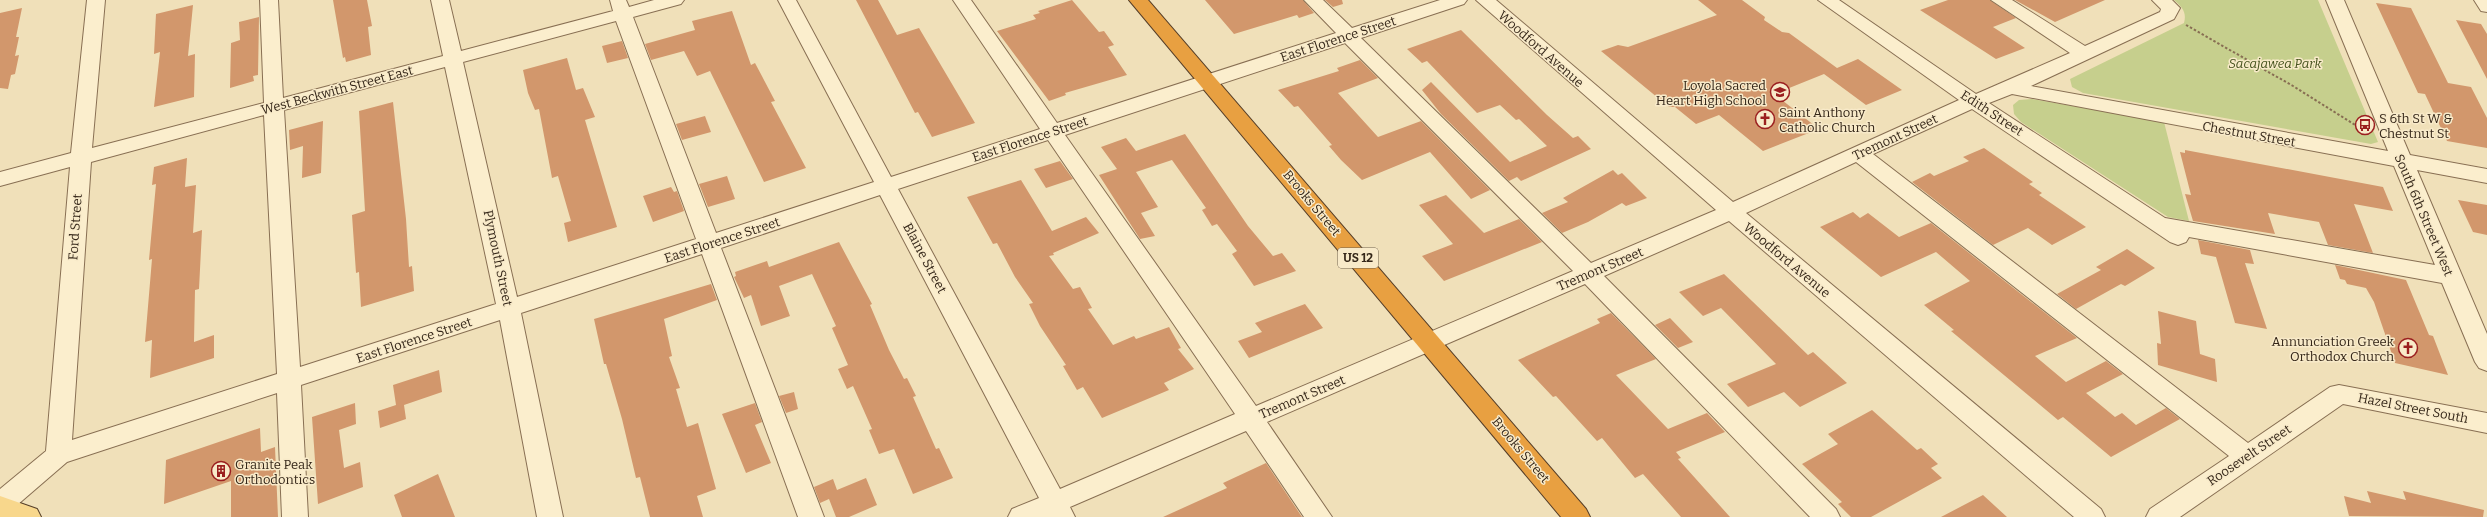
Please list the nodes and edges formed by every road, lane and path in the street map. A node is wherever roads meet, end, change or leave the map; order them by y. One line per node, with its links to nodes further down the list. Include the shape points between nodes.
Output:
1 (96, 0): 29 (street, Ford Street)
2 (269, 0): 25 (street)
3 (440, 0): 21 (street, Plymouth Street)
4 (675, 0): 16 (street, West Beckwith Street East)
5 (787, 0): 33 (street, Blaine Street)
6 (962, 0): 26 (street)
7 (1138, 0): 22 (highway, Brooks Street / US 12)
8 (1312, 0): 19 (street)
9 (1458, 0): 19 (street, East Florence Street)
10 (1485, 0): 34 (street, Woodford Avenue)
11 (1827, 0): 24 (street, Edith Street)
12 (2000, 0): 20 (street)
13 (2336, 0): 30 (street, South 6th Street West)
14 (2483, 0): 17 (street)
15 (2166, 4): 20 (street, Tremont Street, via 2168,15)
16 (620, 7): 21 (street, West Beckwith Street East); 37 (street)
17 (2487, 7)
18 (2186, 25): 27 (path, via 2293,86)
19 (1348, 35): 22 (street, East Florence Street); 38 (street)
20 (2084, 54): 23 (street, Tremont Street)
21 (454, 59): 25 (street, West Beckwith Street East); 40 (street, Plymouth Street)
22 (1208, 81): 26 (street, East Florence Street); 41 (highway, Brooks Street / US 12)
23 (2011, 88): 24 (street, Tremont Street); 30 (street, Chestnut Street)
24 (1973, 101): 28 (street, Tremont Street); 35 (street, Edith Street)
25 (273, 106): 29 (street, West Beckwith Street East); 43 (street)
26 (1052, 132): 33 (street, East Florence Street); 45 (street)
27 (2369, 134)
28 (1859, 154): 34 (street, Tremont Street); 48 (street)
29 (81, 157): 32 (street, West Beckwith Street East); 47 (street, Ford Street)
30 (2402, 161): 31 (street, Chestnut Street); 39 (street, South 6th Street West)
31 (2487, 176)
32 (0, 179)
33 (887, 186): 37 (street, East Florence Street); 51 (street, Blaine Street)
34 (1731, 212): 38 (street, Tremont Street); 60 (street, Woodford Avenue)
35 (2157, 224): 36 (street, Edith Street); 39 (street)
36 (2178, 237)
37 (710, 244): 40 (street, East Florence Street); 55 (street)
38 (1589, 274): 41 (street, Tremont Street); 59 (street)
39 (2450, 276): 42 (street, South 6th Street West)
40 (509, 310): 43 (street, East Florence Street); 54 (street, Plymouth Street)
41 (1430, 342): 45 (street, Tremont Street); 58 (highway, Brooks Street / US 12)
42 (2487, 362)
43 (290, 380): 47 (street, East Florence Street); 53 (street)
44 (2340, 394): 46 (street, Hazel Street South); 48 (street, Roosevelt Street)
45 (1250, 419): 51 (street, Tremont Street); 57 (street)
46 (2487, 423)
47 (58, 455): 49 (street, East Florence Street)
48 (2248, 456): 61 (street, Roosevelt Street)
49 (0, 504)
50 (0, 507): 52 (main road)
51 (1059, 510): 56 (street, Tremont Street)
52 (28, 517)
53 (295, 517)
54 (550, 517)
55 (811, 517)
56 (1021, 517)
57 (1319, 517)
58 (1577, 517)
59 (1827, 517)
60 (2092, 517)
61 (2159, 517)

